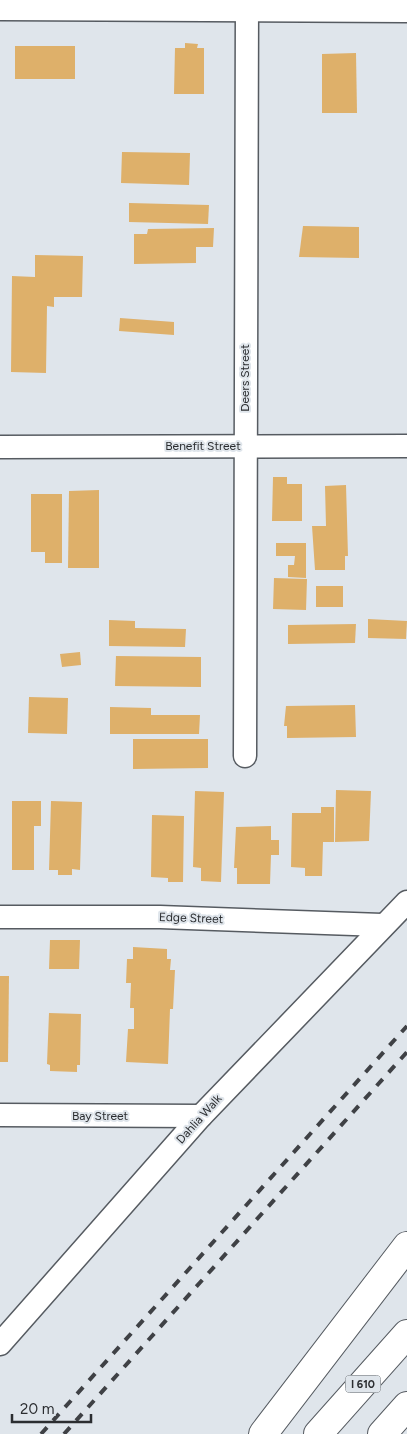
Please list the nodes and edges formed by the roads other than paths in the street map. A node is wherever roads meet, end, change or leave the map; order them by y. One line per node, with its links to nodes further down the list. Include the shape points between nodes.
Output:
1 (247, 5): 2 (street); 3 (street); 4 (street, Deers Street)
2 (0, 9)
3 (407, 11)
4 (245, 446): 5 (street, Benefit Street); 6 (street, Benefit Street); 7 (street, Deers Street)
5 (407, 446)
6 (0, 447)
7 (245, 756)
8 (407, 902): 10 (street, Dahlia Walk)
9 (0, 917): 10 (street, Edge Street, via 160,917)
10 (382, 925): 12 (street, Dahlia Walk)
11 (0, 1115): 12 (street, Bay Street)
12 (201, 1116): 15 (street, Dahlia Walk)
13 (407, 1246): 17 (highway)
14 (407, 1334): 18 (highway, I 610)
15 (0, 1344)
16 (407, 1406): 19 (highway)
17 (262, 1434)
18 (318, 1434)
19 (382, 1434)

